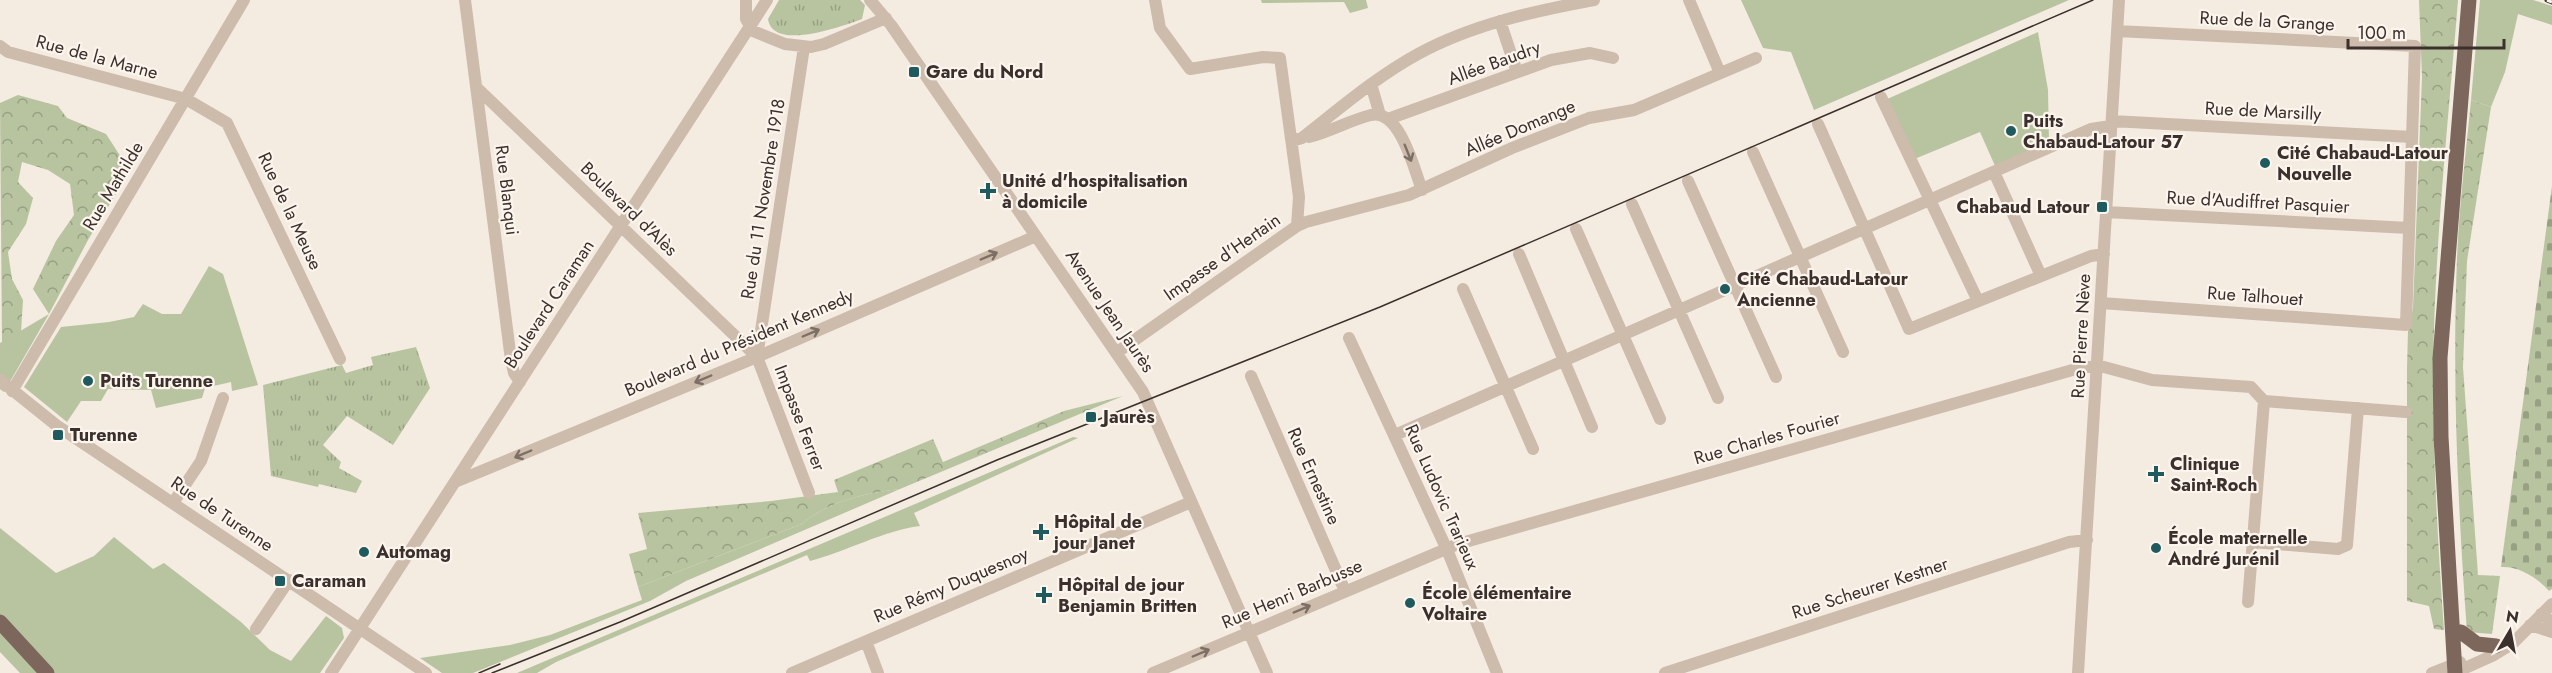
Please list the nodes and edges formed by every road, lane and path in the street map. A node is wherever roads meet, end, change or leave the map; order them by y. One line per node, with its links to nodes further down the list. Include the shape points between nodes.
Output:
1 (244, 0): 24 (street, Rue Mathilde)
2 (465, 0): 22 (street, Rue Blanqui)
3 (746, 0): 13 (street)
4 (767, 0): 13 (street, Boulevard Caraman)
5 (870, 0): 11 (street, Avenue Jean Jaurès)
6 (1155, 0): 29 (street, Impasse d'Hertain, via 1160,28 1190,69 1280,57)
7 (1594, 0): 12 (street)
8 (1689, 0): 20 (street)
9 (2119, 0): 14 (street, Rue Pierre Nève)
10 (2469, 0): 43 (main road)
11 (886, 18): 16 (street, via 824,44); 42 (street, Avenue Jean Jaurès)
12 (1500, 21): 19 (street); 21 (street, via 1425,50)
13 (750, 28): 16 (street, via 760,36); 38 (street, Boulevard Caraman)
14 (2117, 30): 26 (street, Rue Pierre Nève); 28 (street, Rue de la Grange, via 2415,46)
15 (0, 46): 24 (street, Rue de la Marne, via 8,52)
16 (804, 47): 57 (street, Rue du 11 Novembre 1918)
17 (1613, 58): 19 (street, Allée Baudry, via 1586,53)
18 (1756, 58): 20 (street, Allée Domange)
19 (1517, 72): 25 (street, Allée Baudry)
20 (1720, 74): 33 (street, Allée Domange, via 1634,110 1589,118)
21 (1371, 84): 25 (street); 29 (street)
22 (476, 87): 38 (street, Boulevard d'Alès); 64 (street, Rue Blanqui, via 511,360)
23 (1881, 98): 34 (street)
24 (186, 99): 58 (street, Rue de la Meuse, via 230,126); 66 (street, Rue Mathilde)
25 (1384, 117): 29 (street, Allée Baudry, via 1370,116); 33 (street, one-way to 33, via 1397,127)
26 (2111, 123): 28 (street, Rue de Marsilly); 31 (street, Rue de Marsilly); 36 (street, Rue Pierre Nève)
27 (1818, 124): 41 (street)
28 (2412, 137): 39 (street)
29 (1297, 140): 37 (street, Impasse d'Hertain)
30 (1753, 152): 46 (street)
31 (1994, 172): 34 (street, Rue de Marsilly); 47 (street)
32 (1688, 181): 48 (street)
33 (1422, 190): 37 (street, Allée Domange)
34 (1929, 200): 41 (street, Rue de Marsilly); 50 (street)
35 (1632, 204): 52 (street)
36 (2106, 212): 39 (street, Rue d'Audiffret Pasquier); 45 (street, Rue Pierre Nève)
37 (1297, 226): 56 (street, Impasse d'Hertain)
38 (621, 227): 57 (street, Boulevard d'Alès); 64 (street, Boulevard Caraman)
39 (2409, 228): 51 (street, Rue Talhouet, via 2406,325)
40 (1576, 229): 53 (street)
41 (1864, 229): 46 (street, Rue de Marsilly); 50 (street, via 1909,329)
42 (1036, 236): 56 (street, Avenue Jean Jaurès); 57 (street, Boulevard du Président Kennedy, one-way to 42)
43 (2449, 251): 94 (main road, via 2448,381); 98 (main road, via 2441,320 2440,408)
44 (1519, 254): 59 (street)
45 (2104, 254): 47 (street); 51 (street, Rue Pierre Nève)
46 (1800, 257): 48 (street, Rue de Marsilly); 55 (street)
47 (2041, 276): 50 (street)
48 (1735, 285): 52 (street, Rue de Marsilly); 62 (street)
49 (1462, 289): 65 (street)
50 (1978, 301)
51 (2101, 303): 60 (street, Rue Pierre Nève)
52 (1679, 310): 53 (street, Rue de Marsilly); 68 (street)
53 (1622, 335): 59 (street, Rue de Marsilly); 72 (street)
54 (1349, 338): 74 (street, Rue Ludovic Trarieux)
55 (1843, 352)
56 (1116, 353): 78 (street, Avenue Jean Jaurès, via 1145,396)
57 (757, 357): 76 (street, Boulevard du Président Kennedy, one-way to 76); 77 (street, Impasse Ferrer)
58 (340, 359)
59 (1564, 360): 65 (street, Rue de Marsilly); 73 (street)
60 (2097, 366): 69 (street, via 2152,380 2251,387); 80 (street, Rue Pierre Nève); 82 (street, Rue Charles Fourier)
61 (1251, 376): 84 (street, Rue Ernestine)
62 (1776, 377)
63 (0, 380): 66 (street, Rue de Turenne)
64 (520, 382): 76 (street, Boulevard Caraman)
65 (1505, 386): 74 (street, Rue de Marsilly); 75 (street)
66 (12, 391): 79 (street, Rue de Turenne)
67 (223, 398): 79 (street, via 201,461)
68 (1718, 398)
69 (2264, 401): 70 (street); 81 (street)
70 (2358, 408): 71 (street); 81 (street, via 2347,545 2338,549)
71 (2406, 412)
72 (1660, 419)
73 (1592, 427)
74 (1395, 435): 82 (street, Rue Ludovic Trarieux)
75 (1533, 449)
76 (455, 482): 91 (street, Boulevard Caraman)
77 (809, 493)
78 (1191, 502): 93 (street, Avenue Jean Jaurès); 96 (street, Rue Rémy Duquesnoy)
79 (173, 503): 83 (street, Rue de Turenne)
80 (2087, 540): 107 (street, Rue Scheurer Kestner, via 2069,542); 108 (street, Rue Pierre Nève)
81 (2253, 542): 85 (street)
82 (1446, 548): 84 (street, Rue Henri Barbusse); 106 (street, Rue Ludovic Trarieux)
83 (289, 579): 91 (street, Rue de Turenne); 92 (street)
84 (1345, 591): 93 (street, Rue Henri Barbusse, one-way to 84)
85 (2248, 602)
86 (2552, 604): 87 (street)
87 (2541, 614): 89 (street); 90 (street)
88 (0, 622): 99 (main road)
89 (2552, 622)
90 (2530, 625): 95 (street); 97 (street); 98 (street, via 2499,653)
91 (361, 628): 100 (street, Boulevard Caraman); 101 (street, Rue de Turenne)
92 (256, 629)
93 (1248, 632): 104 (street, Rue Henri Barbusse, one-way to 93); 105 (street, Avenue Jean Jaurès)
94 (2461, 632): 97 (main road, via 2477,644); 98 (main road)
95 (2552, 632)
96 (866, 641): 102 (street, Rue Rémy Duquesnoy); 103 (street)
97 (2496, 646): 98 (street)
98 (2458, 669): 109 (street)
99 (47, 673)
100 (331, 673)
101 (426, 673)
102 (792, 673)
103 (878, 673)
104 (1153, 673)
105 (1267, 673)
106 (1497, 673)
107 (1665, 673)
108 (2078, 673)
109 (2432, 673)

